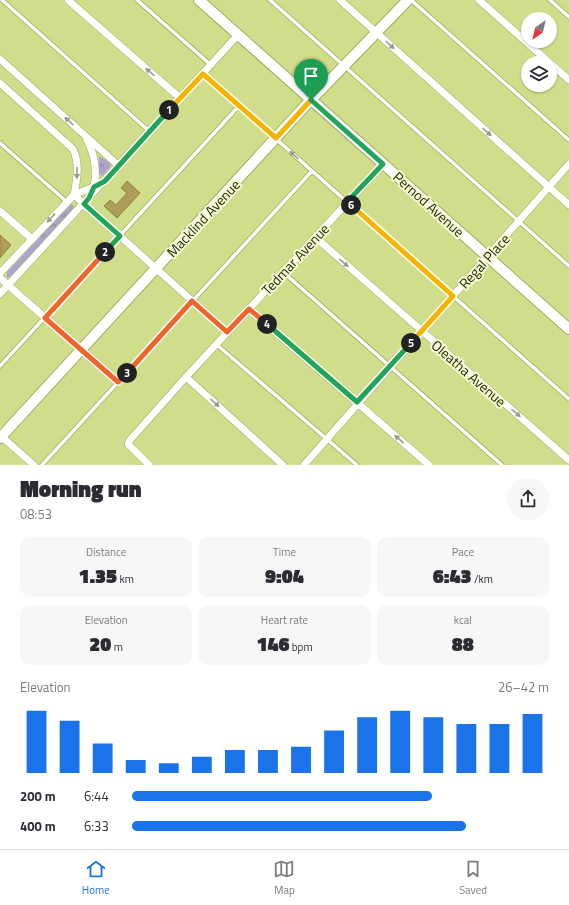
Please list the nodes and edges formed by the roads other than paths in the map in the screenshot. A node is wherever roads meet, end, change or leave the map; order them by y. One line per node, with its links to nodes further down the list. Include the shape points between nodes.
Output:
1 (2, 0): 23 (lane)
2 (68, 0): 19 (street, one-way to 2)
3 (137, 0): 14 (lane)
4 (199, 0): 12 (street, Pernod Avenue)
5 (270, 0): 15 (lane)
6 (340, 0): 11 (street)
7 (409, 0): 11 (street, Macklind Avenue); 25 (lane)
8 (479, 0): 17 (street)
9 (550, 0): 10 (lane)
10 (569, 17)
11 (377, 32): 15 (street, Macklind Avenue); 33 (street, one-way to 33)
12 (238, 35): 14 (street); 20 (street, Pernod Avenue)
13 (0, 59): 22 (street, one-way to 13)
14 (211, 65): 16 (street)
15 (344, 66): 20 (street, Macklind Avenue); 41 (lane)
16 (203, 74): 19 (street); 21 (lane)
17 (569, 80)
18 (0, 83): 34 (street, one-way to 34, via 73,149 77,164)
19 (180, 98): 23 (street)
20 (311, 100): 24 (street, Macklind Avenue); 27 (street, Pernod Avenue)
21 (239, 106): 24 (lane); 42 (lane)
22 (79, 130): 29 (street); 32 (street, via 91,147 95,168)
23 (150, 131): 29 (street)
24 (276, 138): 30 (lane, one-way to 24); 47 (street, Macklind Avenue)
25 (569, 140)
26 (0, 143): 36 (lane)
27 (383, 164): 37 (street, Tedmar Avenue); 45 (street, Pernod Avenue)
28 (569, 164): 33 (street, Regal Place)
29 (118, 166): 31 (street)
30 (312, 171): 37 (lane); 54 (lane)
31 (105, 181): 32 (street); 35 (street)
32 (94, 187): 34 (street); 35 (street)
33 (549, 187): 39 (street); 41 (street, Regal Place)
34 (74, 195): 36 (street); 38 (street)
35 (89, 198): 38 (street)
36 (67, 202): 44 (street, one-way to 44)
37 (347, 202): 43 (street, Tedmar Avenue); 53 (lane)
38 (84, 204): 42 (street); 51 (street)
39 (569, 205)
40 (0, 211): 44 (street)
41 (519, 221): 45 (street, Regal Place); 46 (lane)
42 (120, 236): 47 (street); 56 (lane)
43 (315, 237): 48 (street, Tedmar Avenue); 58 (street, Oleatha Avenue, one-way to 58)
44 (32, 239): 49 (street)
45 (488, 257): 53 (street, Regal Place); 57 (street, Pernod Avenue)
46 (569, 266)
47 (157, 268): 54 (street); 61 (street, Macklind Avenue)
48 (283, 272): 55 (street, Tedmar Avenue); 63 (lane)
49 (0, 273)
50 (0, 278): 51 (street)
51 (8, 285): 52 (street); 56 (street)
52 (0, 294)
53 (453, 296): 58 (street, Regal Place); 66 (lane)
54 (192, 301): 59 (street); 65 (lane)
55 (249, 309): 59 (street, Tedmar Avenue); 67 (street)
56 (45, 318): 61 (street); 62 (lane)
57 (569, 329)
58 (422, 331): 63 (street, Regal Place); 70 (street, Oleatha Avenue, one-way to 70)
59 (227, 332): 60 (street, Tedmar Avenue)
60 (216, 344): 64 (street, Tedmar Avenue); 69 (lane)
61 (81, 350): 65 (street); 68 (street, Macklind Avenue)
62 (0, 366)
63 (390, 366): 67 (street, Regal Place); 78 (lane)
64 (186, 377): 73 (street, Tedmar Avenue, via 128,444); 74 (street, one-way to 74)
65 (118, 382): 72 (lane)
66 (569, 399)
67 (357, 402): 69 (street, Regal Place); 77 (street, one-way to 67)
68 (0, 436): 71 (street)
69 (327, 438): 75 (street, Regal Place); 76 (lane)
70 (569, 460)
71 (34, 465)
72 (42, 465)
73 (149, 465)
74 (283, 465)
75 (304, 465)
76 (357, 465)
77 (429, 465)
78 (502, 465)

